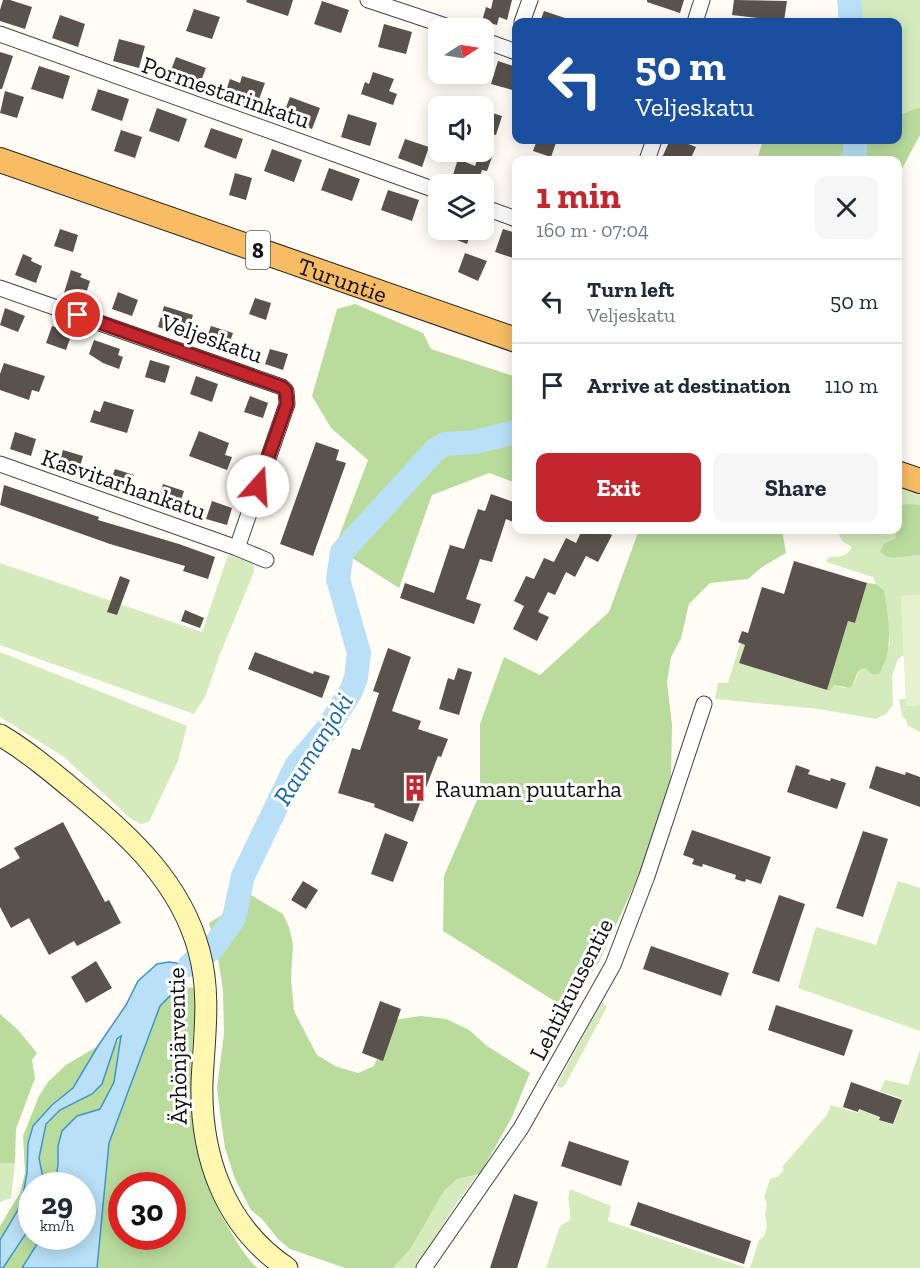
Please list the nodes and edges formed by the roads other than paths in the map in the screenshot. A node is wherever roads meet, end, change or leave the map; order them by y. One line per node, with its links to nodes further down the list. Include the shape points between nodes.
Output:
1 (368, 0): 6 (street)
2 (530, 0): 4 (street)
3 (702, 0): 5 (street)
4 (523, 18)
5 (696, 18)
6 (428, 20)
7 (0, 34): 11 (street, Pormestarinkatu)
8 (494, 43): 9 (street)
9 (512, 47)
10 (0, 160): 15 (highway, Turuntie / 8)
11 (428, 187)
12 (494, 211): 13 (street)
13 (512, 218)
14 (0, 288): 19 (street, Veljeskatu, via 286,391 287,404)
15 (512, 339)
16 (0, 464): 19 (street, Kasvitarhankatu)
17 (902, 475): 18 (highway)
18 (920, 481)
19 (237, 548): 20 (street, Kasvitarhankatu)
20 (266, 560)
21 (704, 704): 24 (street, Lehtikuusentie, via 613,965 521,1128)
22 (0, 735): 23 (main road, Äyhönjärventie, via 52,772 136,844 177,898 194,935 204,973 202,1101 212,1166 222,1195 240,1222)
23 (287, 1268)
24 (424, 1268)

